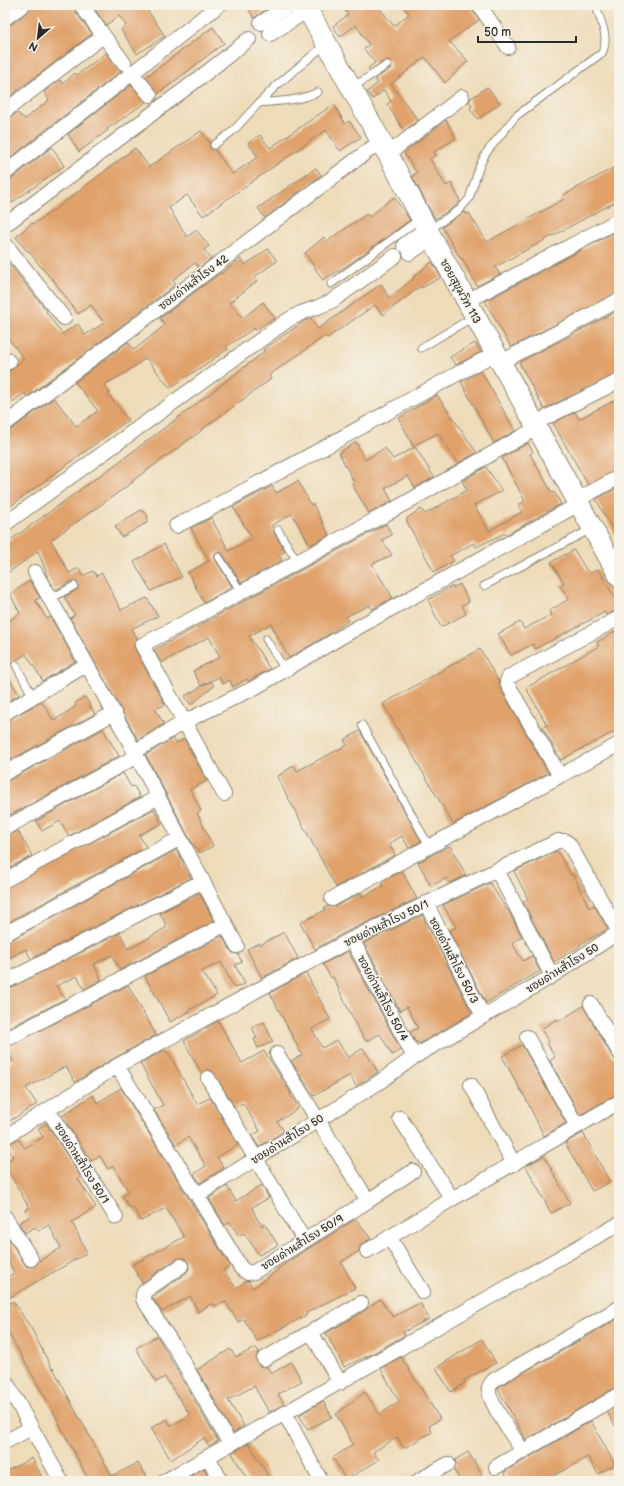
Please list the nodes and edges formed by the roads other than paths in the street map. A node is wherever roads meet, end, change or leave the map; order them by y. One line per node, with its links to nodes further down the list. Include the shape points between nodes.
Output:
1 (23, 5): 7 (street)
2 (81, 5): 9 (street)
3 (219, 5): 13 (street)
4 (479, 5): 11 (street)
5 (596, 5): 25 (lane, via 606,38 602,53 516,116 486,153 469,199 460,210)
6 (300, 7): 8 (street); 8 (street); 10 (main road, ซอยสุขุมวิท 113)
7 (5, 18)
8 (263, 30): 24 (street, via 249,38 206,74)
9 (103, 36): 13 (street); 19 (street)
10 (326, 44): 14 (main road, ซอยสุขุมวิท 113); 18 (lane)
11 (508, 47)
12 (387, 65): 14 (lane)
13 (128, 68): 16 (street); 22 (street)
14 (351, 88): 21 (main road, ซอยสุขุมวิท 113)
15 (318, 92): 18 (lane, via 305,98)
16 (150, 95)
17 (462, 97): 21 (street, ซอยด่านสำโรง 42)
18 (259, 103): 20 (lane, via 233,131)
19 (5, 111)
20 (214, 145)
21 (384, 148): 25 (main road, ซอยสุขุมวิท 113); 34 (street, ซอยด่านสำโรง 42)
22 (5, 173)
23 (619, 220): 29 (street)
24 (5, 225)
25 (427, 229): 27 (lane); 29 (main road, ซอยสุขุมวิท 113); 38 (street, via 402,252 332,300 288,320)
26 (5, 244): 30 (street)
27 (331, 284)
28 (619, 300): 32 (street)
29 (471, 308): 31 (lane); 32 (main road, ซอยสุขุมวิท 113)
30 (64, 318)
31 (421, 348)
32 (498, 358): 35 (main road, ซอยสุขุมวิท 113); 39 (street, via 402,403 255,486)
33 (619, 381): 35 (street)
34 (5, 424)
35 (536, 426): 37 (main road, ซอยสุขุมวิท 113); 43 (street, via 386,514)
36 (619, 477): 37 (street)
37 (578, 502): 40 (main road, ซอยสุขุมวิท 113); 54 (street)
38 (5, 524)
39 (176, 526)
40 (593, 528): 44 (main road, ซอยสุขุมวิท 113); 47 (lane)
41 (278, 530): 43 (lane)
42 (219, 557): 48 (lane)
43 (298, 561): 48 (street)
44 (616, 565)
45 (34, 572): 49 (street)
46 (74, 586): 49 (lane)
47 (484, 586)
48 (241, 592): 58 (street, via 142,645)
49 (50, 599): 52 (street)
50 (619, 618): 63 (street, via 509,677 507,681)
51 (266, 638): 54 (lane)
52 (86, 664): 55 (street); 57 (street)
53 (16, 665): 55 (lane)
54 (285, 670): 58 (street)
55 (33, 697): 56 (street)
56 (5, 713)
57 (114, 713): 61 (street); 62 (street)
58 (184, 722): 61 (street); 64 (street)
59 (362, 725): 68 (lane)
60 (619, 744): 63 (street)
61 (135, 754): 65 (street); 66 (street)
62 (5, 773)
63 (560, 776): 68 (street)
64 (224, 794)
65 (158, 797): 67 (street); 70 (street)
66 (5, 828)
67 (180, 838): 71 (street); 76 (street)
68 (429, 846): 72 (street)
69 (497, 870): 73 (street, ซอยด่านสำโรง 50/1); 75 (street, ซอยด่านสำโรง 50/1, via 558,841 565,841); 79 (street)
70 (5, 880)
71 (203, 881): 74 (street); 80 (street)
72 (332, 899)
73 (426, 904): 77 (street, ซอยด่านสำโรง 50/1); 82 (street, ซอยด่านสำโรง 50/3)
74 (226, 924): 78 (street); 84 (street)
75 (619, 932): 79 (street, ซอยด่านสำโรง 50)
76 (5, 934)
77 (352, 940): 87 (street, ซอยด่านสำโรง 50/4); 88 (street, ซอยด่านสำโรง 50/1)
78 (238, 946)
79 (552, 976): 82 (street, ซอยด่านสำโรง 50)
80 (5, 982)
81 (591, 1004): 85 (street)
82 (483, 1016): 87 (street, ซอยด่านสำโรง 50)
83 (527, 1037): 95 (street)
84 (5, 1040)
85 (619, 1052)
86 (277, 1054): 94 (street)
87 (414, 1057): 94 (street, ซอยด่านสำโรง 50)
88 (117, 1066): 92 (street); 100 (street)
89 (208, 1078): 97 (street)
90 (471, 1085): 98 (street)
91 (619, 1102): 95 (street)
92 (48, 1110): 96 (street); 104 (street, ซอยด่านสำโรง 50/1)
93 (400, 1118): 101 (street)
94 (318, 1120): 97 (street, ซอยด่านสำโรง 50); 102 (street)
95 (577, 1126): 98 (street)
96 (5, 1137)
97 (256, 1159): 100 (street, ซอยด่านสำโรง 50); 107 (street)
98 (514, 1164): 101 (street)
99 (413, 1171): 102 (street, ซอยด่านสำโรง 50/9)
100 (197, 1195): 107 (street, ซอยด่านสำโรง 50/9, via 245,1272 254,1272)
101 (452, 1199): 106 (street)
102 (368, 1201): 107 (street, ซอยด่านสำโรง 50/9)
103 (5, 1217): 109 (street)
104 (116, 1217)
105 (619, 1224): 117 (street)
106 (389, 1237): 108 (street); 111 (street)
107 (304, 1240)
108 (367, 1251)
109 (31, 1259)
110 (181, 1266): 122 (street, via 145,1291 143,1299 174,1346)
111 (423, 1292)
112 (361, 1303): 114 (street)
113 (619, 1308): 123 (street, via 490,1384 488,1388 493,1405)
114 (310, 1332): 115 (street); 117 (street)
115 (264, 1359)
116 (5, 1380): 120 (street)
117 (340, 1383): 119 (street)
118 (619, 1395): 123 (street)
119 (285, 1414): 122 (street); 130 (street)
120 (31, 1428): 121 (street); 127 (street)
121 (5, 1442)
122 (230, 1444): 124 (street)
123 (523, 1452): 126 (street)
124 (208, 1457): 128 (street); 129 (street)
125 (448, 1464): 131 (street)
126 (496, 1467)
127 (61, 1481)
128 (165, 1481)
129 (221, 1481)
130 (322, 1481)
131 (418, 1481)

